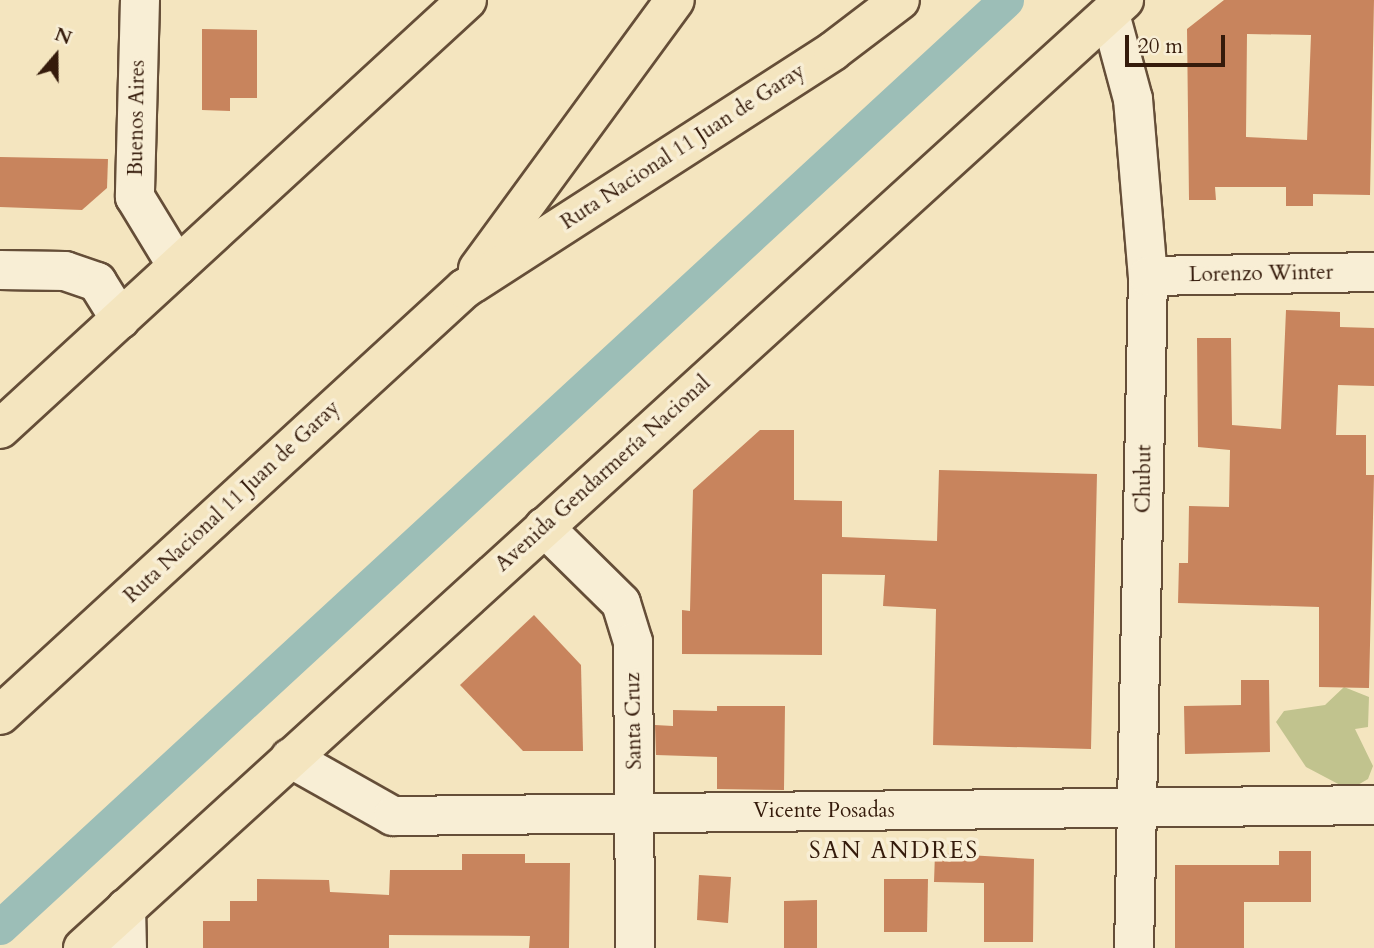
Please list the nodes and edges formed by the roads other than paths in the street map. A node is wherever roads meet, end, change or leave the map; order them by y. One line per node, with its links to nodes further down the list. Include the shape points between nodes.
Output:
1 (140, 0): 6 (street, Buenos Aires, via 135,197)
2 (467, 0): 6 (main road)
3 (675, 0): 10 (main road, Ruta Nacional 11 Juan de Garay)
4 (900, 0): 10 (main road, Ruta Nacional 11 Juan de Garay, via 833,51)
5 (1117, 7): 9 (street, Chubut, via 1133,100); 13 (main road, Avenida Gendarmería Nacional)
6 (177, 266): 11 (main road)
7 (0, 270): 11 (street, via 65,271 97,282)
8 (1374, 272): 9 (street, Lorenzo Winter)
9 (1148, 276): 17 (street, Chubut)
10 (464, 289): 14 (main road, Ruta Nacional 11 Juan de Garay)
11 (120, 319): 12 (main road)
12 (0, 429)
13 (544, 527): 15 (main road, Avenida Gendarmería Nacional); 18 (street, Santa Cruz, via 621,603 633,642)
14 (0, 715)
15 (290, 758): 18 (street, Vicente Posadas, via 393,816); 19 (main road, Avenida Gendarmería Nacional)
16 (1374, 805): 17 (street, Vicente Posadas)
17 (1137, 809): 18 (street, Vicente Posadas); 23 (street, Chubut)
18 (636, 813): 22 (street, Santa Cruz)
19 (127, 908): 20 (main road, Avenida Gendarmería Nacional); 21 (street)
20 (83, 948)
21 (127, 948)
22 (635, 948)
23 (1134, 948)

